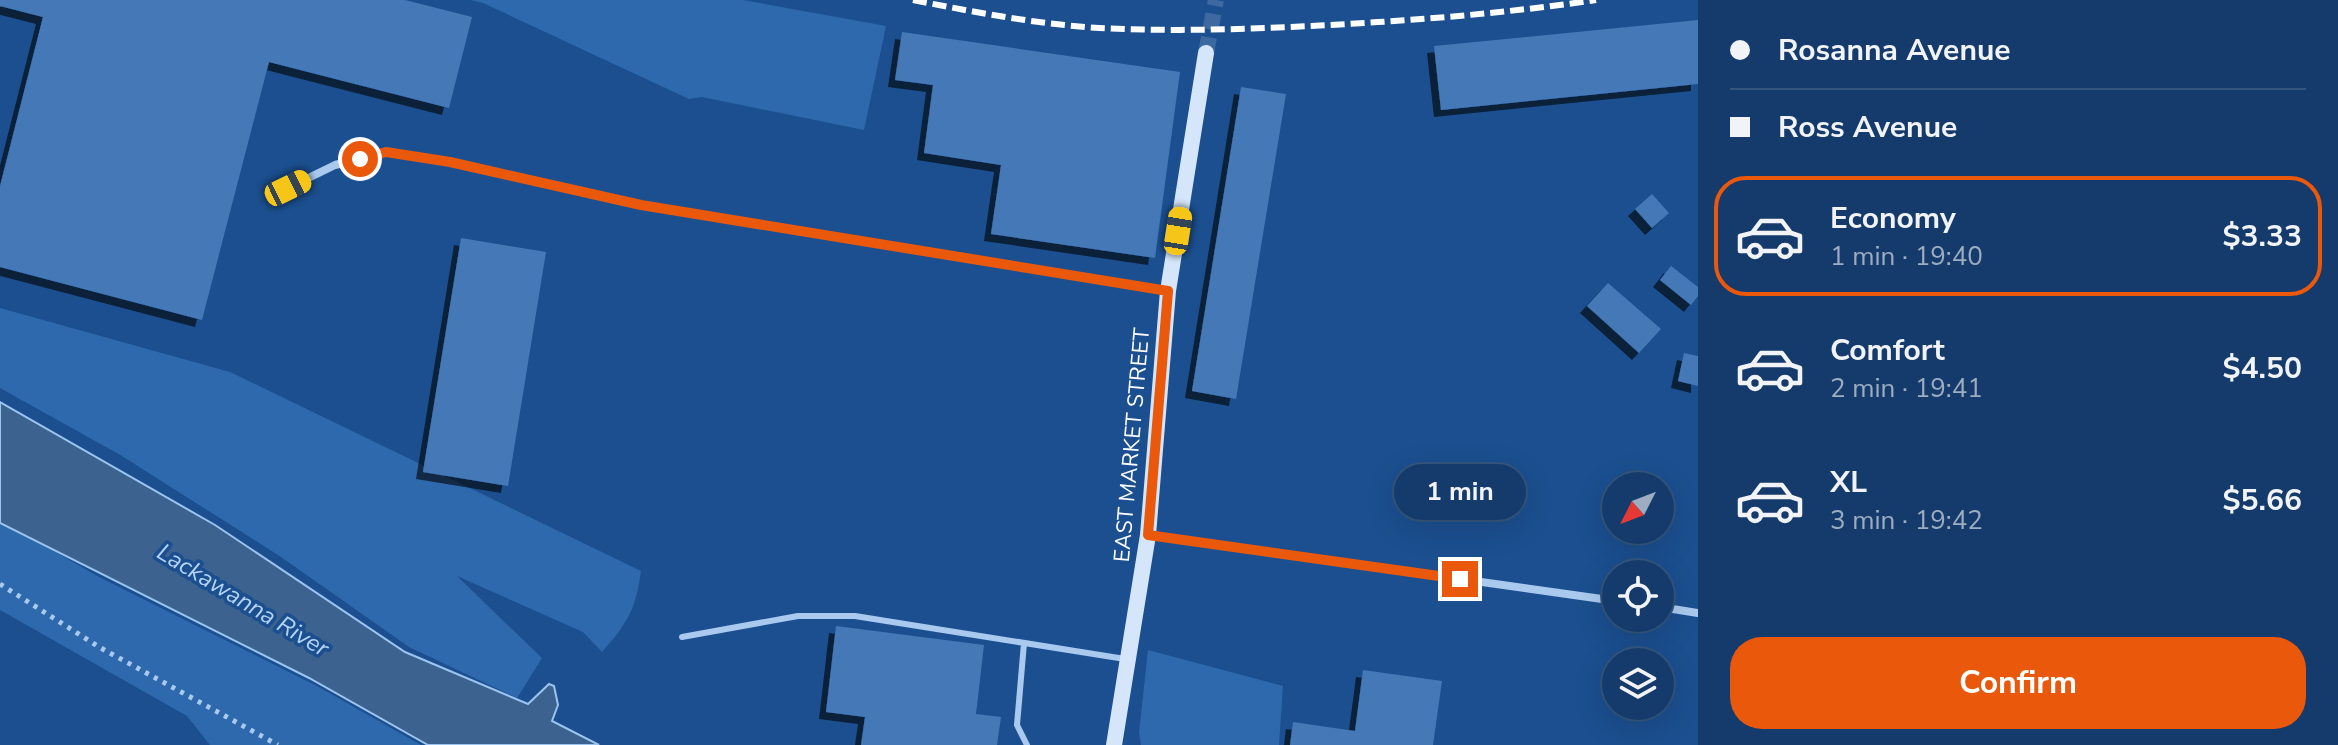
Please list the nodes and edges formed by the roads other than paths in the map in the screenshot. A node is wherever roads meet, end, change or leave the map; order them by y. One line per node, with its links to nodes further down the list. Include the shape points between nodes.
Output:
1 (1206, 53): 3 (street, EAST MARKET STREET)
2 (288, 188): 3 (street, via 335,165 386,152 641,205)
3 (1168, 291): 4 (street, EAST MARKET STREET)
4 (1148, 535): 5 (street); 10 (street, EAST MARKET STREET)
5 (1602, 599)
6 (1674, 609): 7 (street)
7 (1698, 613)
8 (682, 637): 9 (lane, via 798,616 855,616)
9 (1024, 643): 10 (lane); 11 (lane, via 1017,725)
10 (1128, 659): 12 (street, EAST MARKET STREET)
11 (1027, 745)
12 (1114, 745)

